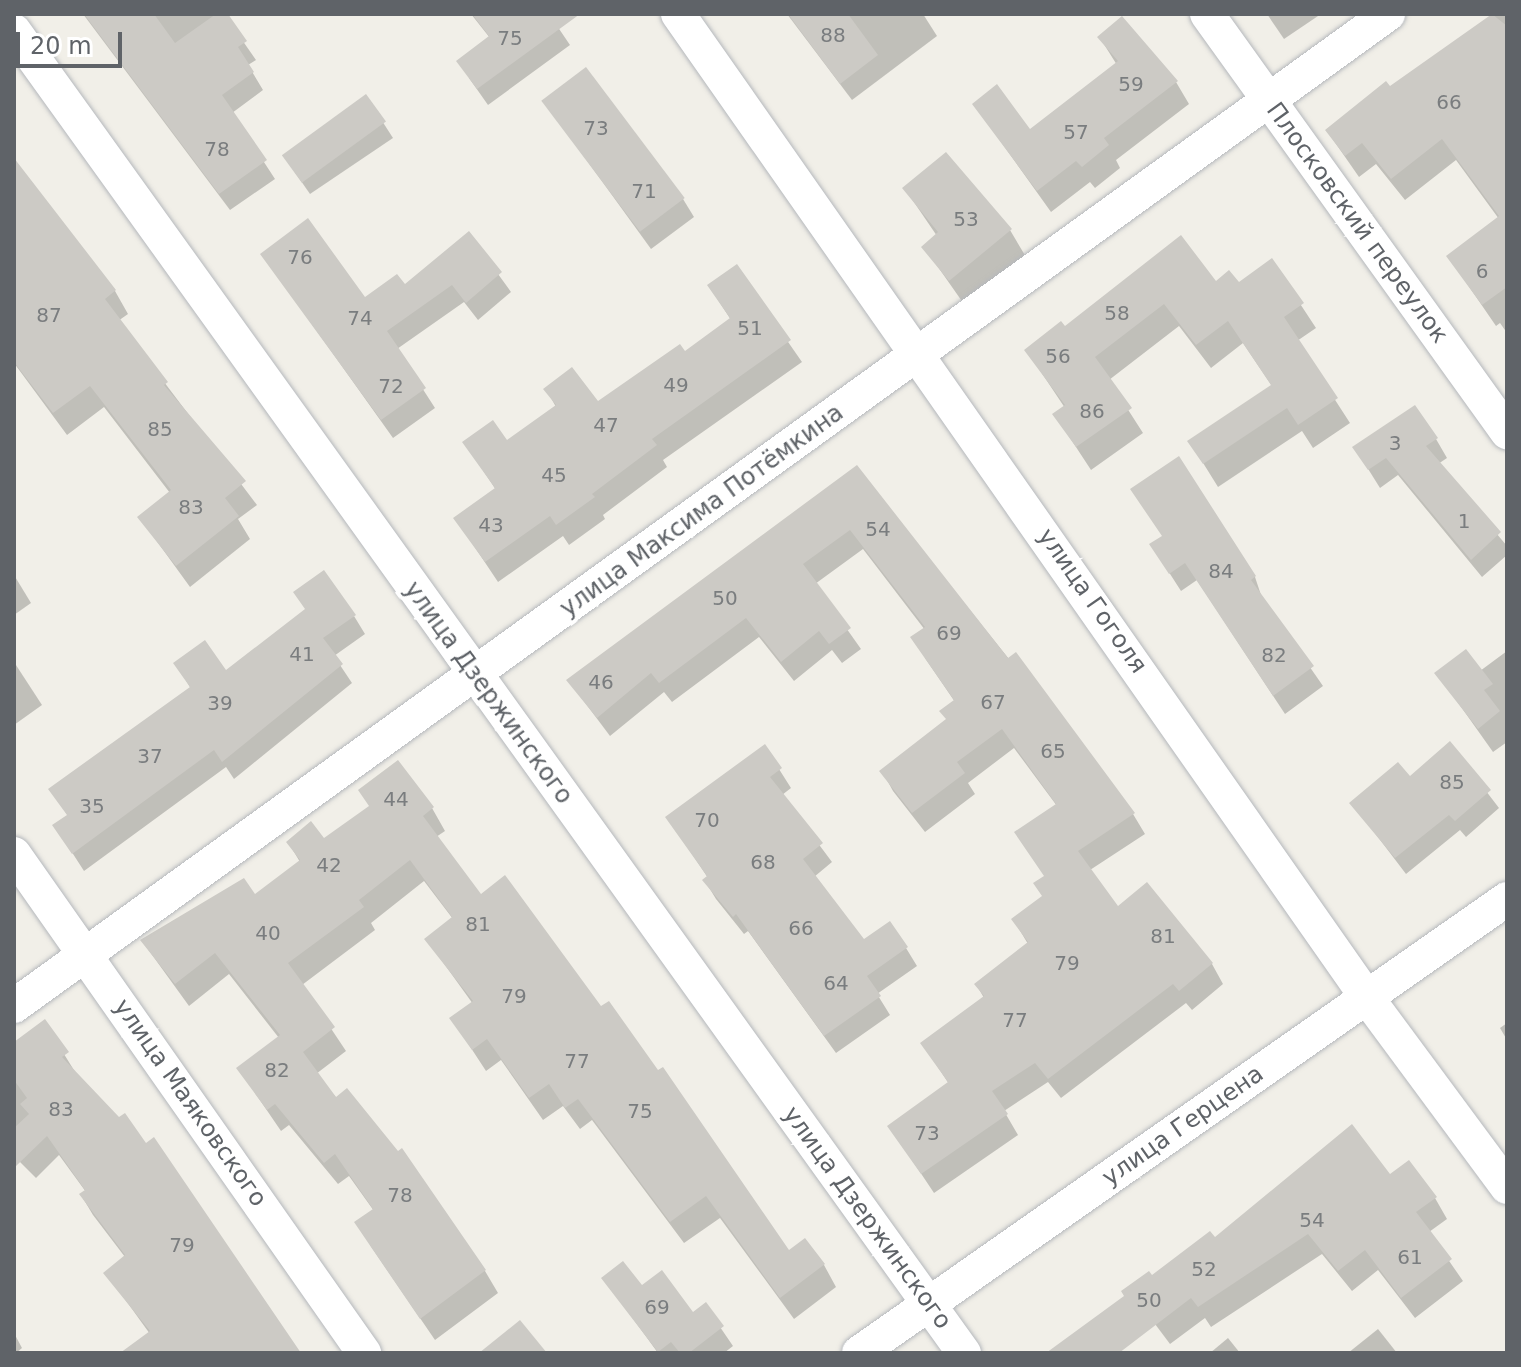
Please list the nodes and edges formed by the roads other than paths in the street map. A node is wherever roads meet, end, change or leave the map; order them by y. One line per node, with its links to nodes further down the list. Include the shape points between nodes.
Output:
1 (678, 14): 6 (street, улица Гоголя)
2 (1207, 14): 5 (street, Плосковский переулок)
3 (1388, 14): 5 (street, улица Максима Потёмкина)
4 (14, 31): 8 (street, улица Дзержинского)
5 (1270, 100): 6 (street, улица Максима Потёмкина); 7 (street, Плосковский переулок)
6 (921, 355): 8 (street, улица Максима Потёмкина); 12 (street, улица Гоголя)
7 (1507, 432)
8 (474, 674): 11 (street, улица Максима Потёмкина); 15 (street, улица Дзержинского)
9 (14, 854): 11 (street, улица Маяковского)
10 (1507, 899): 12 (street, улица Герцена)
11 (85, 954): 13 (street, улица Максима Потёмкина); 16 (street, улица Маяковского)
12 (1368, 999): 14 (street, улица Гоголя); 15 (street, улица Герцена)
13 (14, 1006)
14 (1507, 1187)
15 (929, 1303): 17 (street, улица Герцена); 18 (street, улица Дзержинского)
16 (364, 1353)
17 (859, 1353)
18 (964, 1353)

